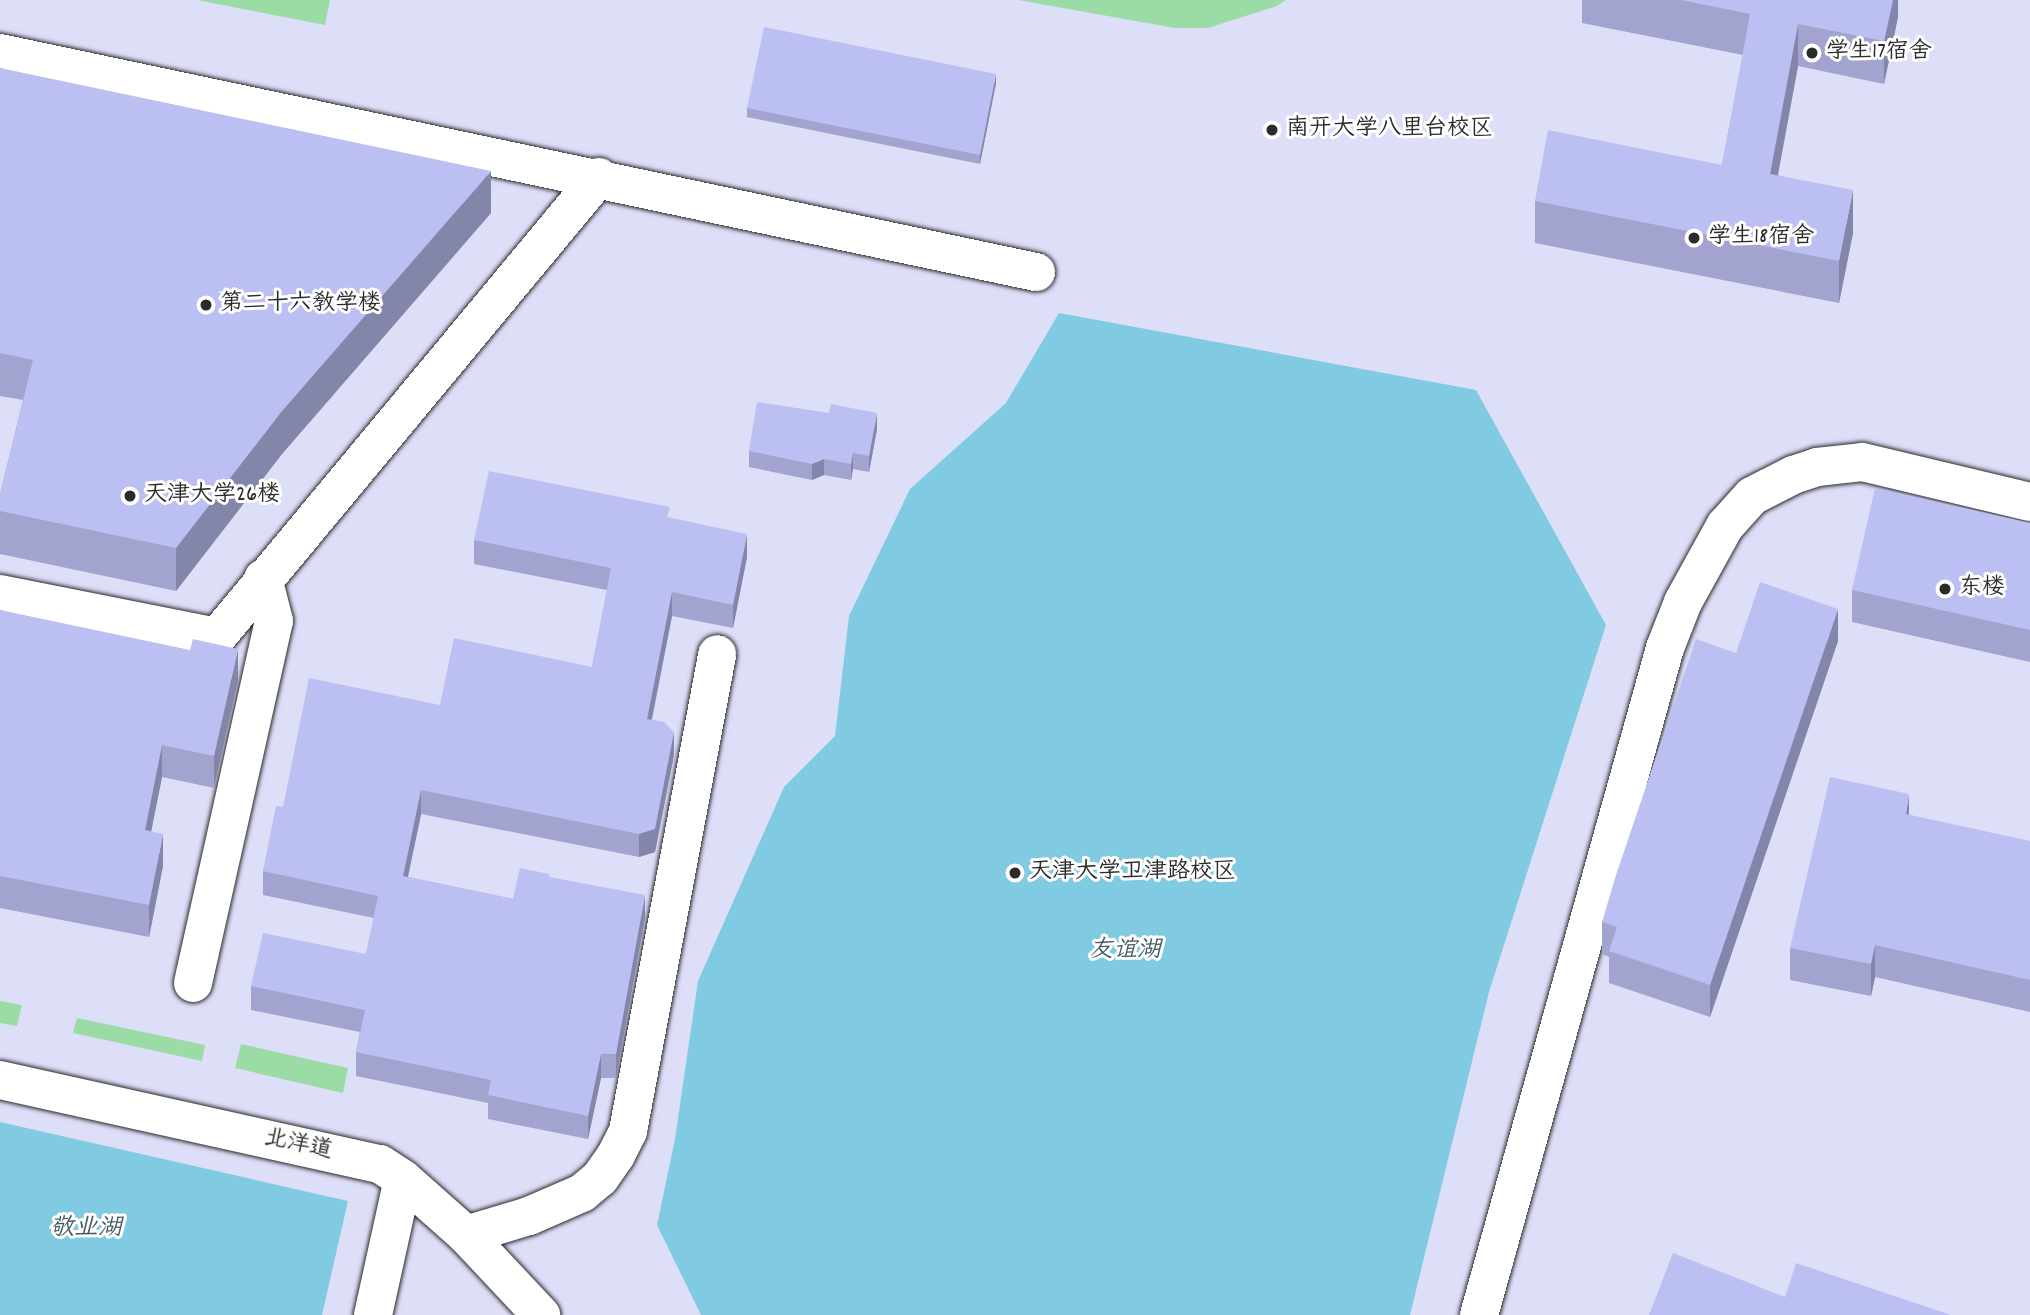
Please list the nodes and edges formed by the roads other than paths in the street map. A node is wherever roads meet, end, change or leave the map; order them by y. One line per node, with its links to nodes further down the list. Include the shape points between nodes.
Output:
1 (0, 52): 2 (street)
2 (598, 177): 3 (street); 5 (street)
3 (1036, 272)
4 (2030, 502): 14 (street, via 1862,462 1793,475 1752,496 1726,526 1683,602 1664,648)
5 (263, 578): 6 (street, via 217,637); 8 (street, via 274,621)
6 (0, 594)
7 (717, 654): 11 (street, via 628,1131 617,1156 582,1193 529,1216)
8 (193, 984)
9 (0, 1080): 10 (street, 北洋道, via 380,1164)
10 (403, 1180): 11 (street, 北洋道); 12 (street)
11 (466, 1235): 13 (street, 北洋道)
12 (373, 1315)
13 (541, 1315)
14 (1479, 1315)

